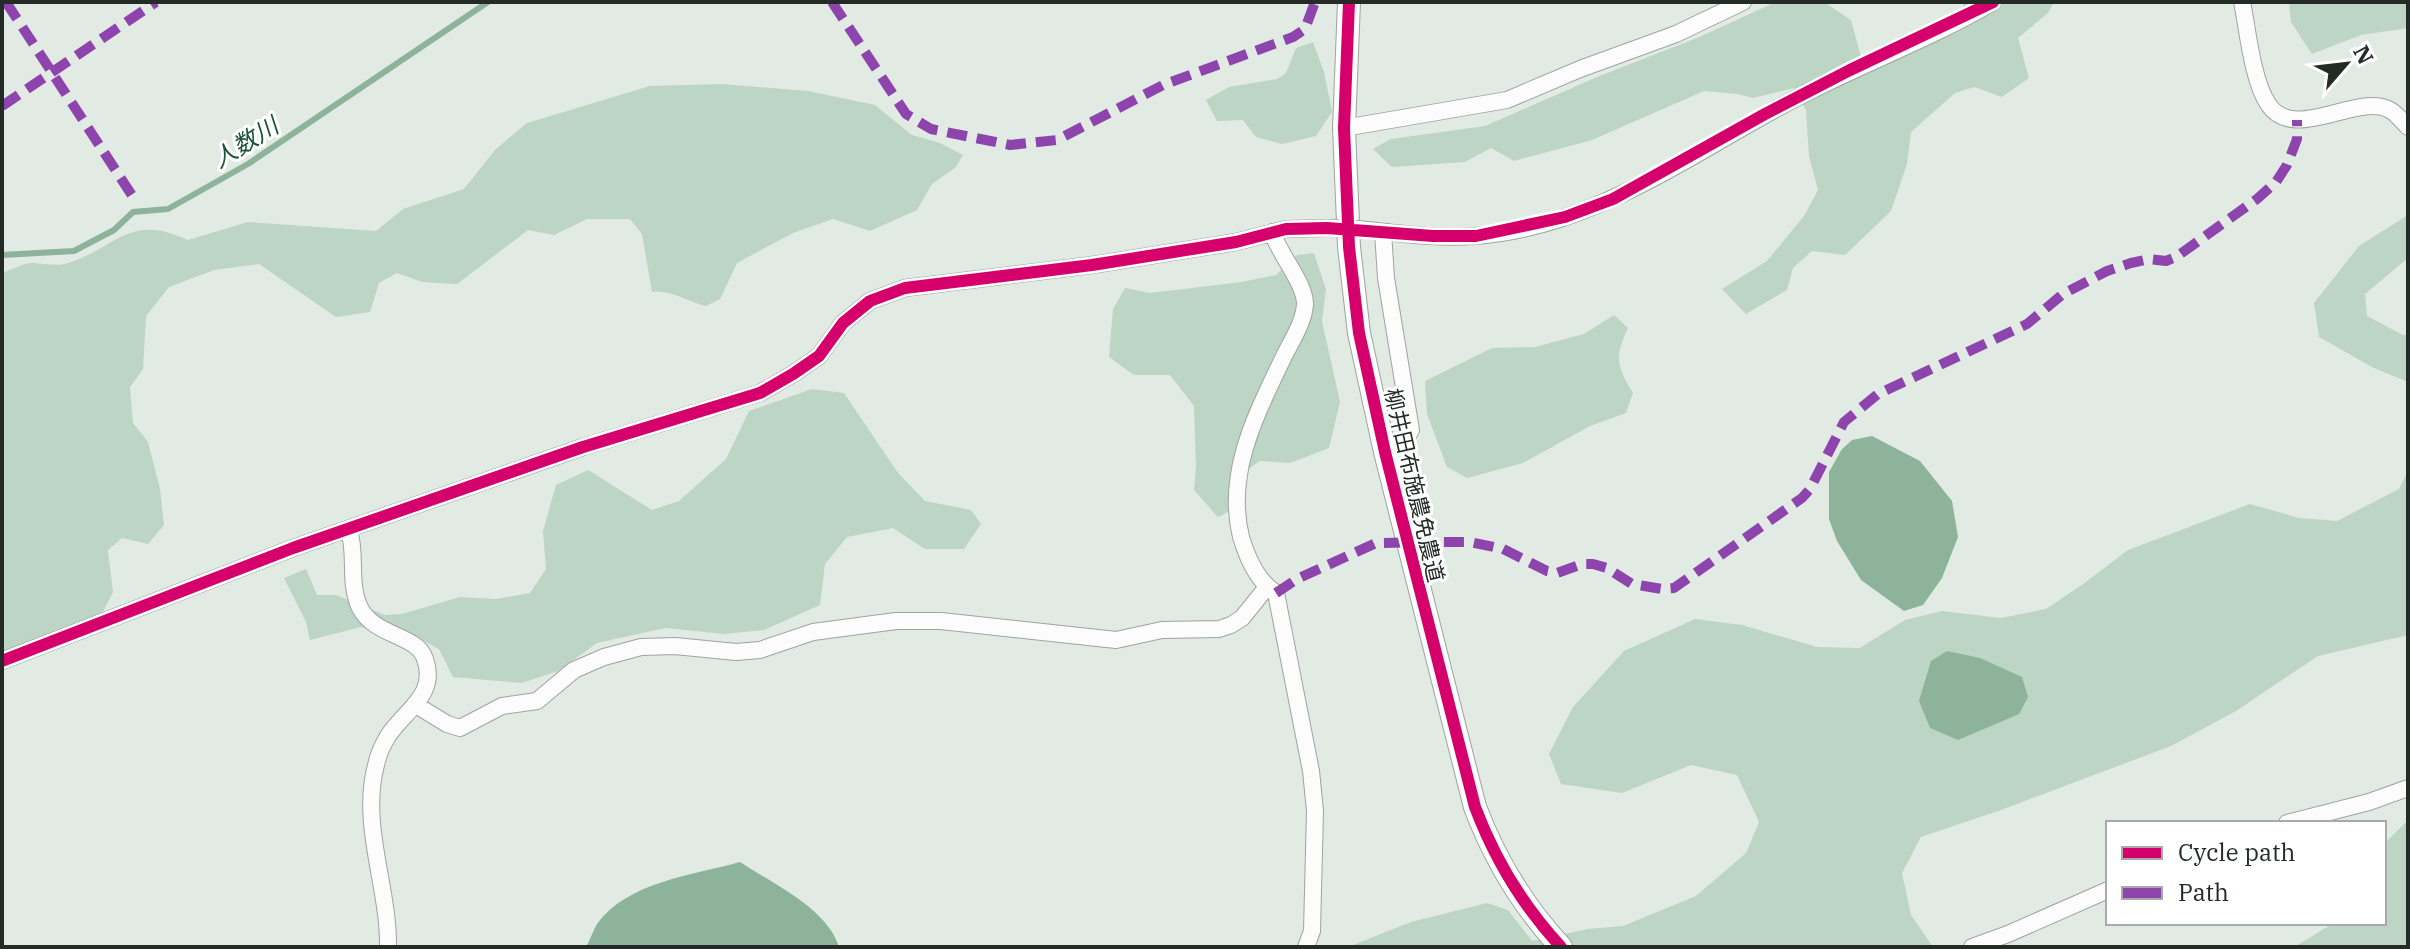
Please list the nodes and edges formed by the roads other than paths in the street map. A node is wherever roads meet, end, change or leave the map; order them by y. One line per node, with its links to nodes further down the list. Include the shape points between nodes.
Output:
1 (1349, 2): 6 (street, 柳井田布施農免農道)
2 (1743, 2): 6 (street, via 1507,100)
3 (1993, 2): 8 (street, via 1838,76 1601,204 1476,236)
4 (2242, 2): 5 (street, via 2259,81 2268,104 2282,118 2375,106 2390,110)
5 (2408, 127)
6 (1344, 128): 9 (street, 柳井田布施農免農道, via 1359,333)
7 (1272, 232): 8 (street, bridge); 10 (street, via 1092,265 905,288 870,301 843,323 819,356 760,393 583,447); 11 (street, via 1305,304 1241,455 1236,488 1245,552)
8 (1383, 232): 9 (street, via 1411,430 1401,448)
9 (1385, 452): 19 (street, 柳井田布施農免農道, via 1475,807 1507,878)
10 (349, 530): 12 (street); 13 (street, via 360,608 375,626 418,647 425,658 425,692)
11 (1267, 587): 13 (street, via 1242,618 1219,629 1162,630 1116,640 896,621 813,632 760,650 641,647 574,670 537,701 502,706 460,728); 18 (street, via 1276,593 1311,771 1312,931)
12 (2, 661)
13 (416, 705): 17 (street, via 388,736 376,764 371,800)
14 (2408, 788): 15 (street)
15 (2295, 821)
16 (2106, 891): 20 (street)
17 (388, 947)
18 (1306, 947)
19 (1561, 947)
20 (1972, 947)

